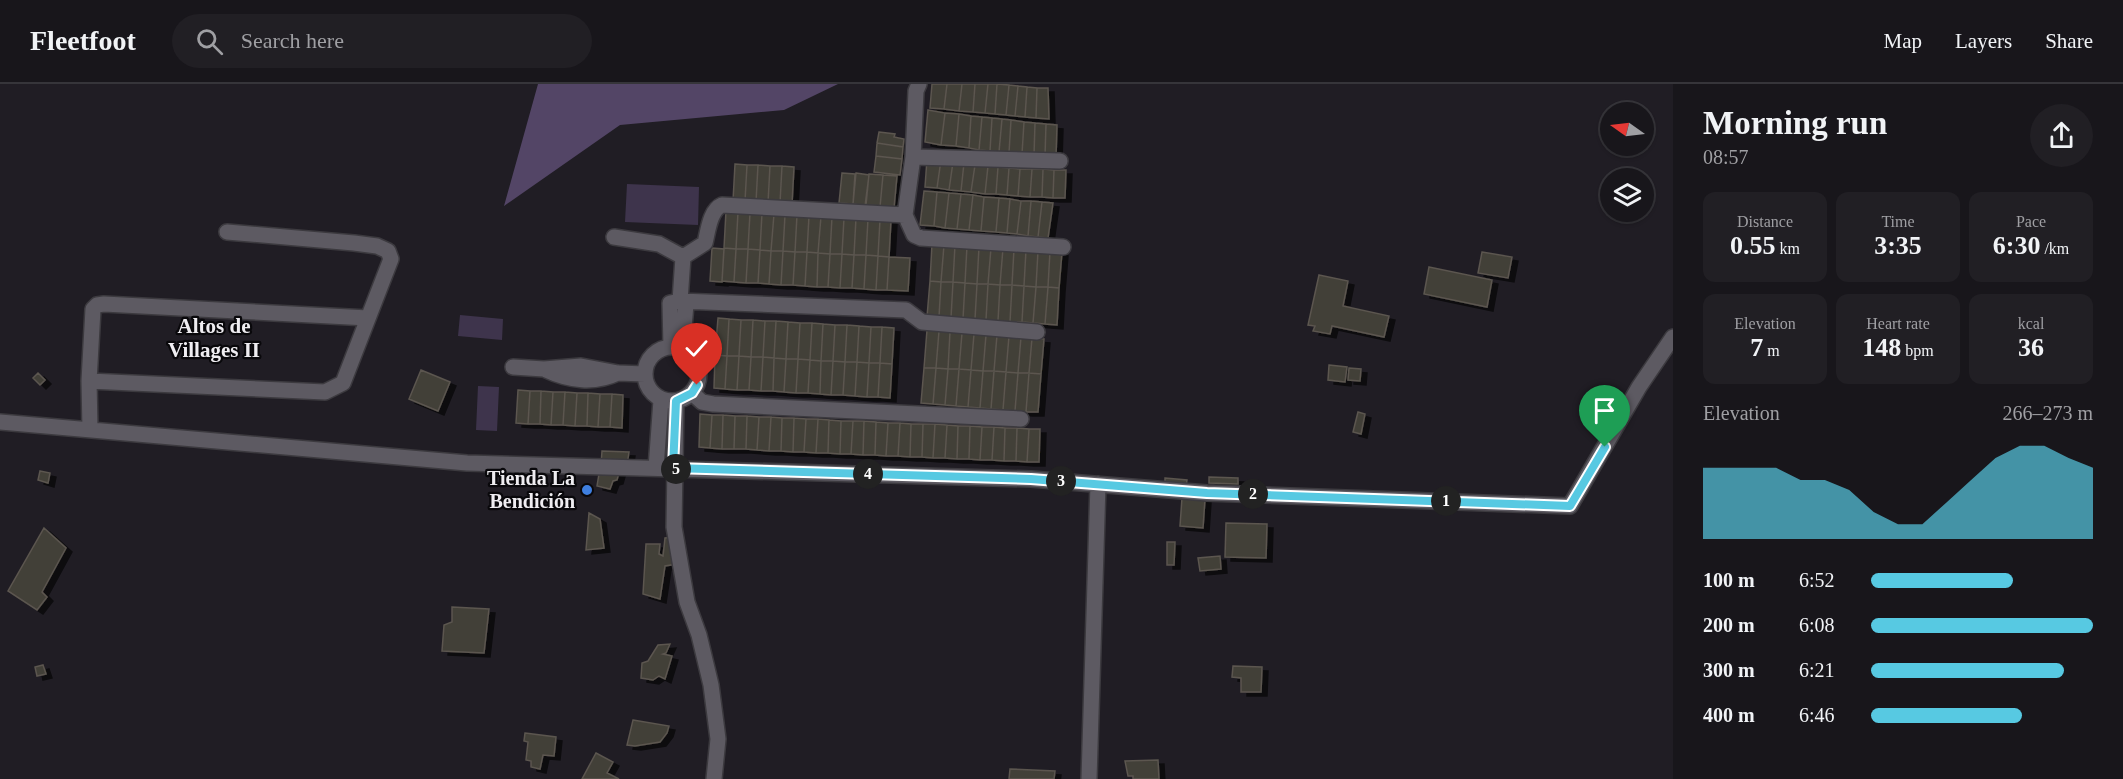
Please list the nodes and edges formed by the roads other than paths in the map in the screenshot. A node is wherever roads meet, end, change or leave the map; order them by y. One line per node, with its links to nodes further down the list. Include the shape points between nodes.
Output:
1 (919, 84): 2 (street)
2 (913, 157): 3 (street); 4 (street)
3 (1059, 161)
4 (905, 215): 7 (street, via 914,235 921,238); 8 (street, via 722,205 714,212 705,243)
5 (227, 232): 10 (street, via 354,243 388,251 391,259)
6 (614, 237): 8 (street, via 659,244)
7 (1064, 247)
8 (683, 257): 9 (street)
9 (680, 301): 11 (street, via 906,310 922,322); 13 (street, via 686,304 684,328)
10 (368, 318): 16 (street, via 343,383 325,392); 16 (street, via 98,305 93,309)
11 (1037, 332)
12 (1673, 337): 24 (street, via 1639,387 1570,506 1207,493)
13 (676, 347): 15 (street, via 655,352); 17 (street, via 688,352 698,367 697,385)
14 (513, 368): 15 (street, via 544,369 559,376 589,380 618,373)
15 (645, 374): 18 (street, via 651,392)
16 (89, 381): 21 (street)
17 (692, 393): 18 (street); 19 (street, via 702,402 713,404)
18 (668, 401): 22 (street); 23 (street)
19 (1021, 419)
20 (0, 422): 21 (street)
21 (90, 429): 22 (street, via 467,463)
22 (656, 468): 23 (street)
23 (673, 468): 24 (street, via 1019,478); 25 (street, via 674,527 718,739)
24 (1098, 484): 26 (street)
25 (714, 779)
26 (1089, 779)

